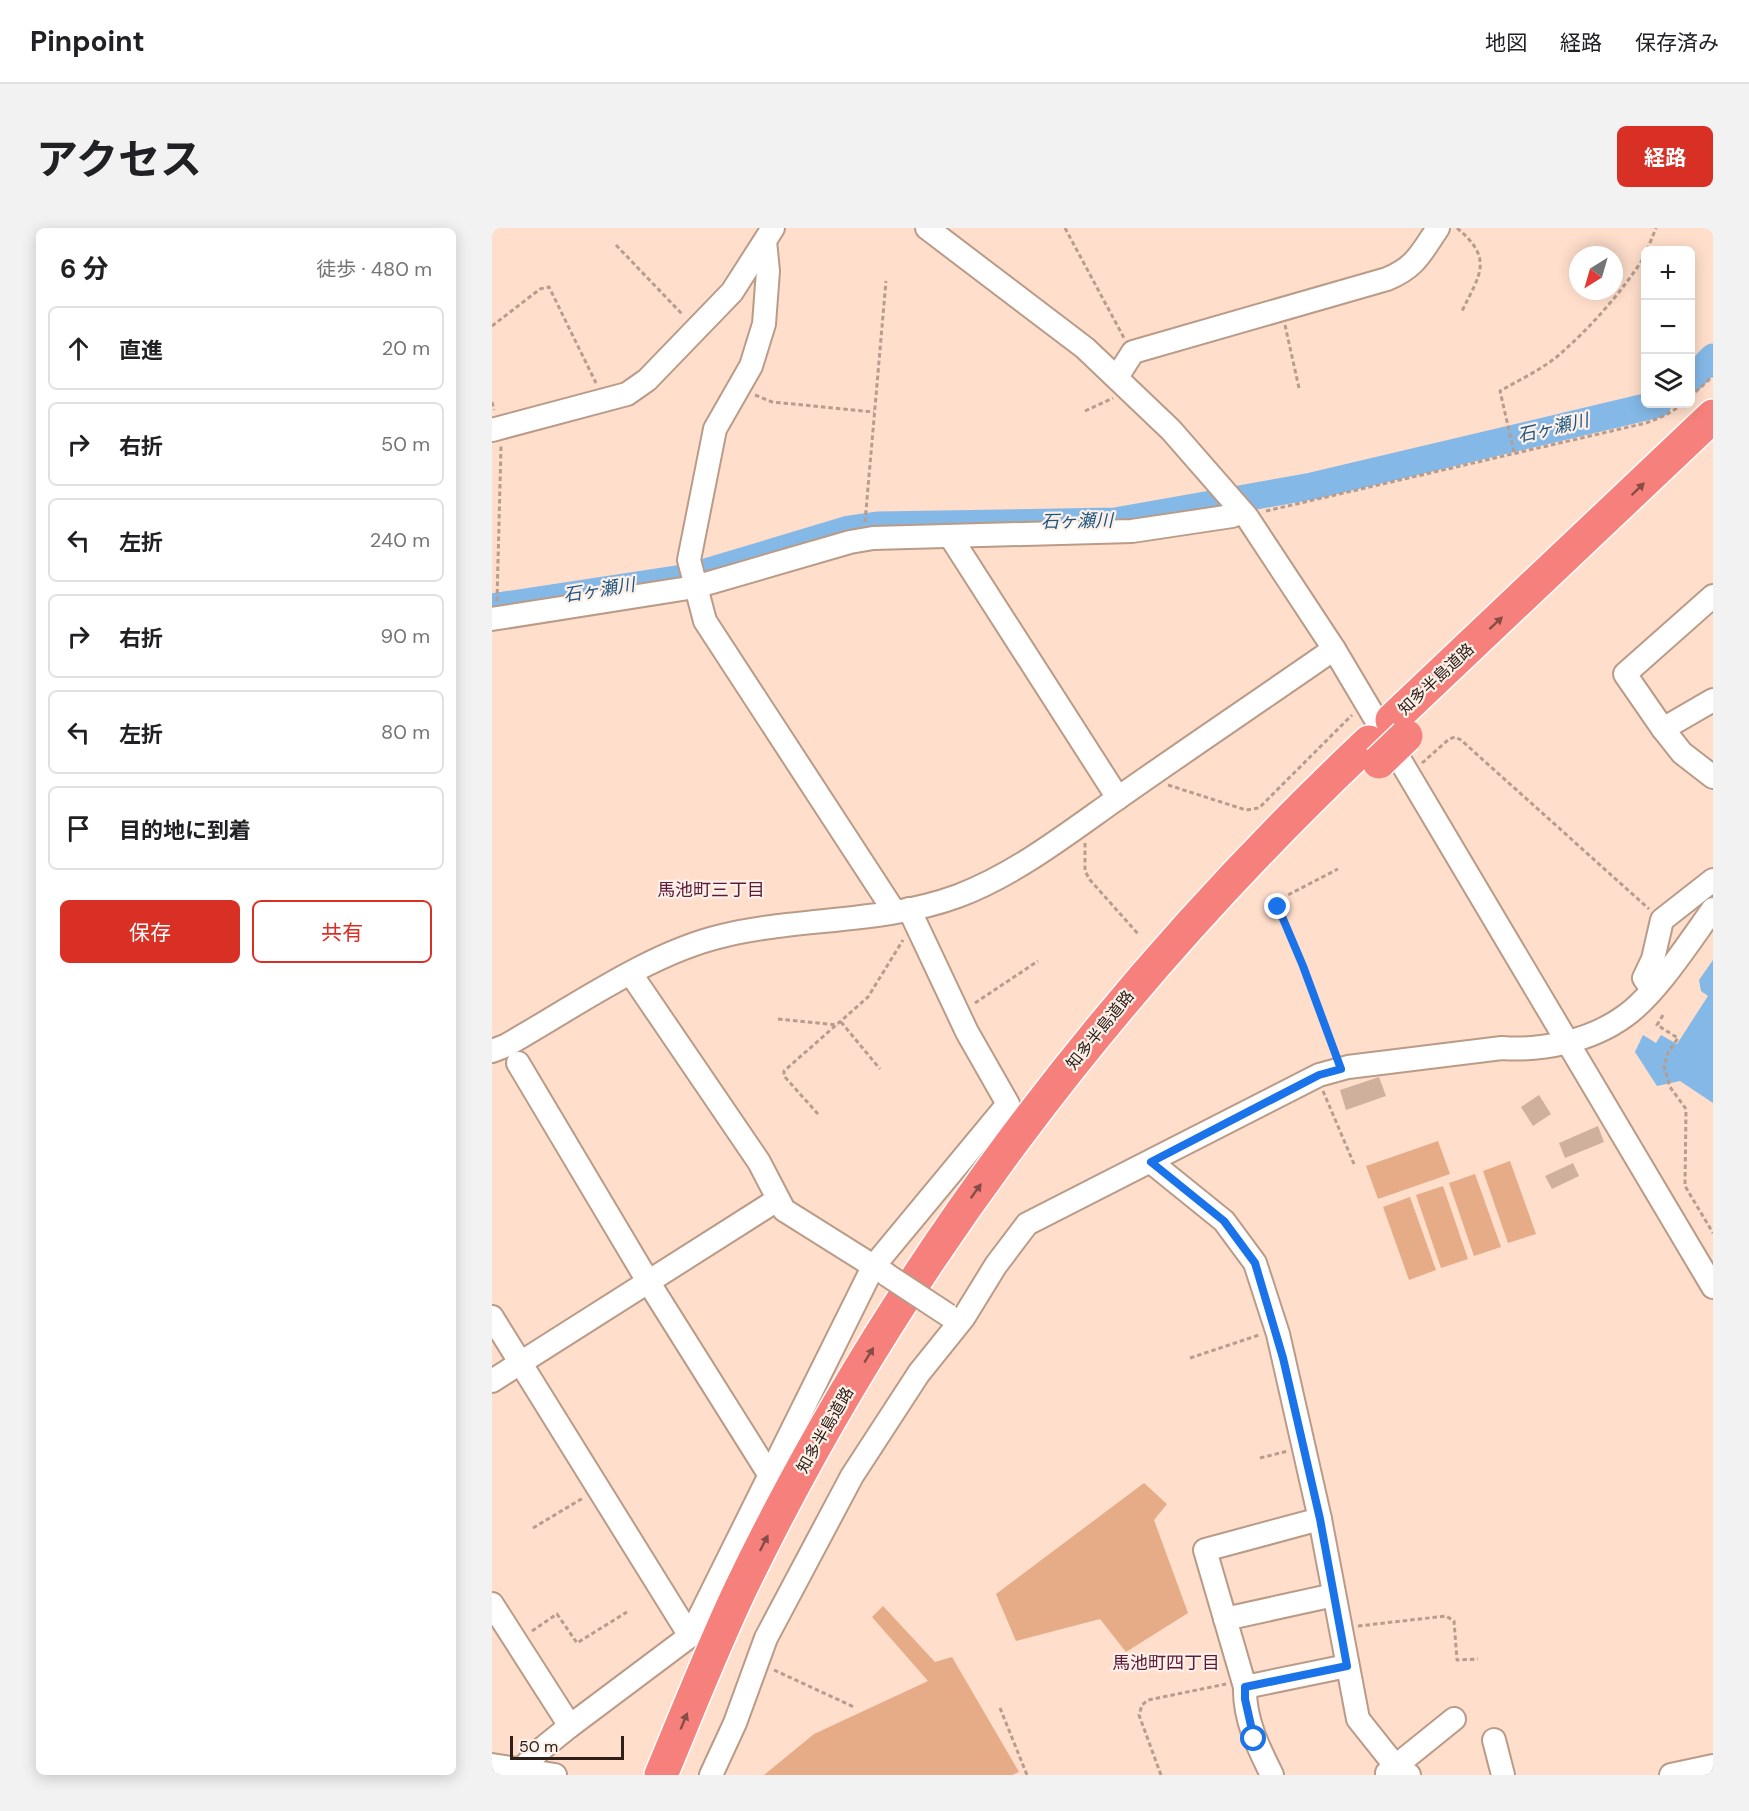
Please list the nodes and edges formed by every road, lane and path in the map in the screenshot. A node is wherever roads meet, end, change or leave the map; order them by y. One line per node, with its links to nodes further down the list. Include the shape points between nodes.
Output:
1 (927, 228): 17 (street, via 1085,348)
2 (1065, 228): 15 (path)
3 (1438, 228): 11 (street, via 1407,271)
4 (1457, 228): 12 (path, via 1478,248 1481,261 1478,278)
5 (1656, 228): 8 (path)
6 (769, 235): 14 (street, via 732,292); 18 (street, via 764,324 751,366)
7 (616, 245): 14 (path)
8 (1648, 246)
9 (1641, 259): 29 (path, via 1603,310 1557,356 1500,391)
10 (886, 281): 25 (path)
11 (1283, 309): 15 (street); 19 (path, via 1287,345)
12 (1462, 311)
13 (492, 326): 21 (path, via 540,289 549,288)
14 (697, 328): 21 (street, via 647,380 627,394)
15 (1133, 352): 17 (street)
16 (1713, 376): 20 (path)
17 (1122, 381): 24 (path, via 1118,395); 30 (street)
18 (740, 386): 25 (path, via 772,402); 33 (street, via 715,429 689,560)
19 (1299, 388)
20 (1695, 393)
21 (604, 401): 27 (street)
22 (492, 402): 27 (path)
23 (1677, 408): 29 (path, via 1646,423)
24 (1085, 411)
25 (874, 412): 31 (path)
26 (1713, 416): 39 (highway, 知多半島道路, one-way to 26)
27 (495, 429): 35 (path)
28 (1713, 446): 39 (highway, 知多半島道路)
29 (1515, 452): 30 (path)
30 (1244, 514): 32 (street, via 1132,531); 36 (street)
31 (865, 519)
32 (950, 536): 33 (street, via 873,538); 45 (street)
33 (694, 578): 35 (street); 50 (street, via 705,621)
34 (1713, 596): 40 (street, via 1625,674)
35 (494, 609)
36 (1334, 649): 37 (street); 42 (street)
37 (1364, 704): 42 (path, via 1259,808 1246,810 1161,783); 43 (street)
38 (1711, 704): 40 (street)
39 (1399, 728): 41 (highway, 知多半島道路, bridge)
40 (1663, 729): 44 (street, via 1682,753)
41 (1374, 752): 107 (highway, 知多半島道路, one-way to 41, via 741,1589 792,1488 896,1308 954,1221 1113,1012 1200,913 1291,818); 108 (highway, 知多半島道路, via 1130,1026 1038,1141 971,1234 909,1329 813,1498 743,1639)
42 (1151, 775): 45 (street)
43 (1408, 777): 51 (path, via 1443,743 1455,737 1461,740); 60 (street)
44 (1713, 777)
45 (1118, 798): 46 (street)
46 (1077, 826): 50 (street, via 980,886); 52 (path, via 1085,838 1085,871 1090,880)
47 (1338, 869): 64 (path, via 1284,897 1278,907)
48 (1713, 880): 51 (street)
49 (1713, 909): 55 (street)
50 (906, 915): 54 (street, via 719,936 690,945); 56 (street); 59 (path, via 896,949 876,987)
51 (1662, 920): 55 (street, via 1644,978)
52 (1139, 935)
53 (1038, 961): 56 (path)
54 (631, 974): 61 (street); 69 (street, via 759,1162)
55 (1652, 989): 60 (street, via 1624,1017)
56 (958, 1015): 71 (street, via 1008,1104)
57 (1663, 1015): 70 (path, via 1657,1025 1678,1038 1664,1066 1670,1087 1686,1109 1685,1186)
58 (778, 1019): 59 (path)
59 (839, 1023): 63 (path); 66 (path, via 784,1071 784,1076)
60 (1569, 1041): 64 (street, via 1526,1050 1502,1048); 73 (street)
61 (492, 1051)
62 (518, 1063): 72 (street)
63 (880, 1069)
64 (1341, 1069): 65 (street)
65 (1317, 1076): 67 (street); 68 (path)
66 (818, 1114)
67 (1151, 1162): 74 (street, via 1027,1224); 76 (street, via 1224,1221 1243,1246 1255,1263)
68 (1354, 1164)
69 (777, 1200): 71 (street, via 784,1210); 72 (street)
70 (1713, 1233)
71 (880, 1271): 74 (street, bridge); 82 (street)
72 (649, 1283): 78 (street); 82 (street)
73 (1713, 1287)
74 (956, 1316): 94 (street, via 852,1476 766,1638)
75 (492, 1317): 78 (street)
76 (1276, 1330): 77 (path); 80 (street)
77 (1190, 1358)
78 (520, 1363): 79 (street); 83 (street)
79 (492, 1381)
80 (1304, 1447): 81 (path); 84 (street)
81 (1260, 1458)
82 (769, 1474): 91 (street)
83 (598, 1488): 85 (path); 91 (street)
84 (1320, 1519): 86 (street); 89 (street, via 1205,1550)
85 (533, 1528)
86 (1334, 1595): 89 (street); 90 (street)
87 (492, 1604): 92 (street)
88 (627, 1612): 92 (path, via 577,1643 557,1614)
89 (1225, 1619): 96 (street)
90 (1340, 1628): 93 (path, via 1446,1616 1454,1621 1457,1660); 95 (street)
91 (690, 1636): 100 (street)
92 (515, 1641): 100 (street)
93 (1478, 1659)
94 (757, 1664): 97 (path); 109 (street)
95 (1347, 1666): 96 (street); 104 (street, via 1358,1719)
96 (1244, 1684): 111 (path, via 1148,1700 1142,1705 1139,1716); 112 (street, via 1254,1739)
97 (854, 1707)
98 (1000, 1708): 110 (path)
99 (1454, 1719): 104 (street)
100 (570, 1726): 105 (street)
101 (1494, 1740): 113 (street)
102 (492, 1766): 105 (street)
103 (1713, 1766): 114 (street)
104 (1396, 1772)
105 (518, 1773): 106 (street)
106 (555, 1775)
107 (661, 1775)
108 (684, 1775)
109 (711, 1775)
110 (1027, 1775)
111 (1161, 1775)
112 (1272, 1775)
113 (1503, 1775)
114 (1671, 1775)

